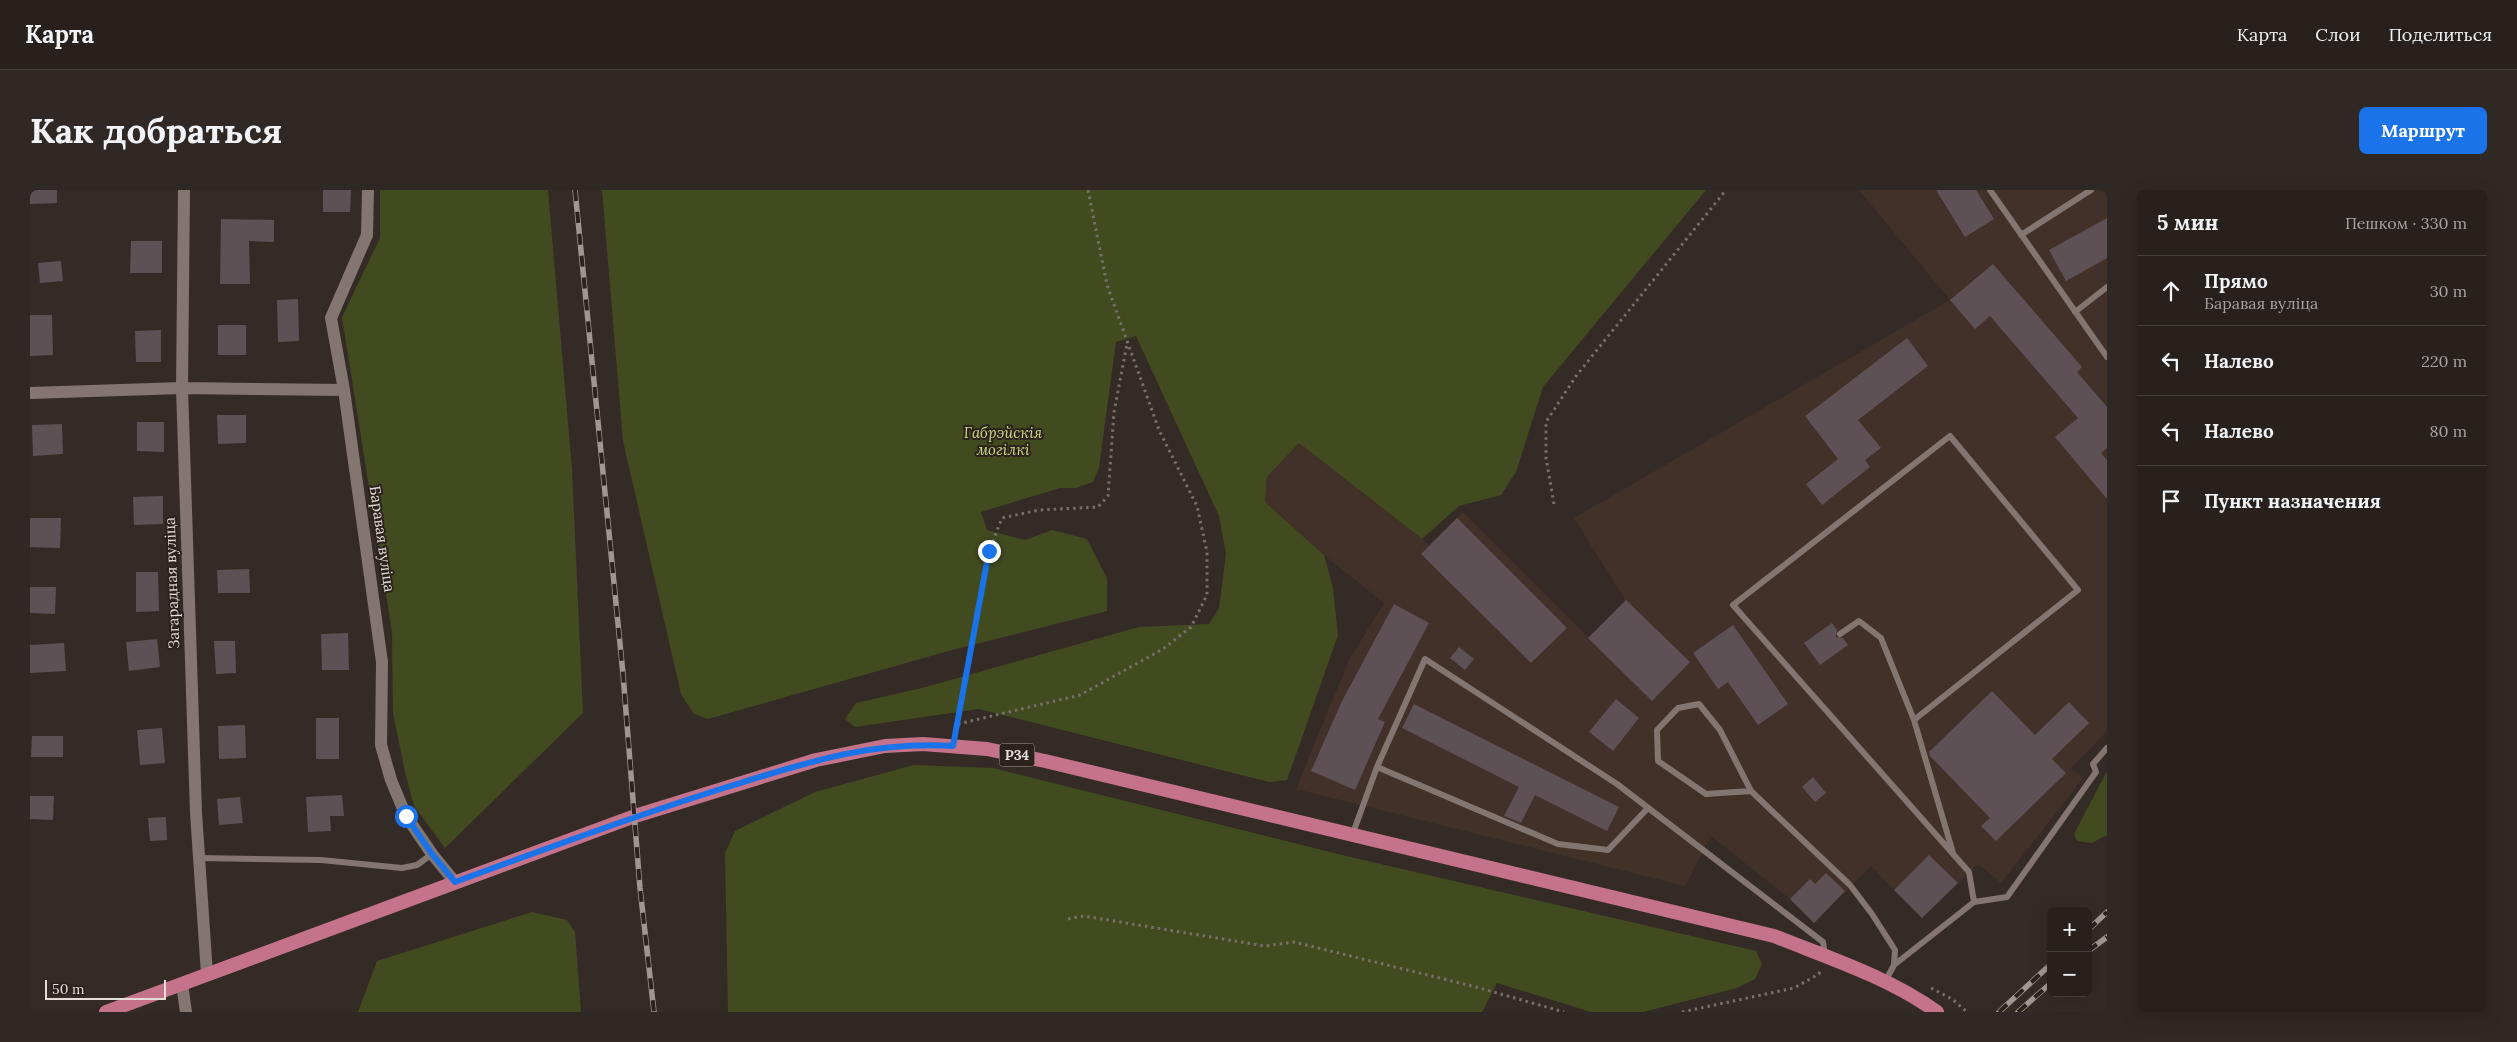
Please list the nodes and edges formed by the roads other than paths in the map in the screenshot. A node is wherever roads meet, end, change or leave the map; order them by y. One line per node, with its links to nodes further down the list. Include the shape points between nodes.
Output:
1 (184, 190): 9 (street, Загарадная вуліца)
2 (368, 190): 10 (street, Баравая вуліца, via 368,236 331,318)
3 (1990, 190): 5 (lane)
4 (2091, 190): 5 (lane)
5 (2021, 235): 7 (lane)
6 (2107, 287): 7 (lane)
7 (2075, 312): 8 (lane)
8 (2107, 357)
9 (182, 388): 10 (street); 11 (street); 21 (street, Загарадная вуліца)
10 (344, 390): 20 (street, Баравая вуліца, via 382,662 381,744 406,816)
11 (30, 393)
12 (1840, 634): 13 (lane, via 1858,620 1881,638)
13 (1914, 720): 19 (lane); 19 (lane, via 2078,590 1950,436 1733,605)
14 (2107, 748): 23 (lane, via 2093,764 2096,772 2006,897)
15 (1377, 767): 17 (lane, via 1558,844 1608,850); 17 (lane, via 1425,658 1617,784); 18 (lane)
16 (1751, 791): 16 (lane, via 1720,730 1699,704 1678,708 1657,730 1658,760 1706,794); 25 (lane, via 1850,885 1895,950)
17 (1648, 808): 24 (lane, via 1823,942)
18 (1353, 834): 22 (main road, Р34, via 987,749 885,746 816,760 635,816); 24 (main road, Р34, via 1774,936)
19 (1953, 853): 23 (lane, via 1969,872)
20 (432, 854): 21 (lane, via 417,865 402,868 321,860); 22 (street, Баравая вуліца)
21 (199, 858): 26 (street, Загарадная вуліца)
22 (455, 882): 26 (main road, Р34)
23 (1974, 902): 25 (lane)
24 (1825, 956): 27 (main road, Р34)
25 (1894, 965): 27 (lane)
26 (207, 974): 28 (main road, Р34)
27 (1885, 982): 31 (main road, Р34)
28 (182, 984): 29 (main road, Р34); 30 (street)
29 (106, 1012)
30 (186, 1012)
31 (1936, 1012)

